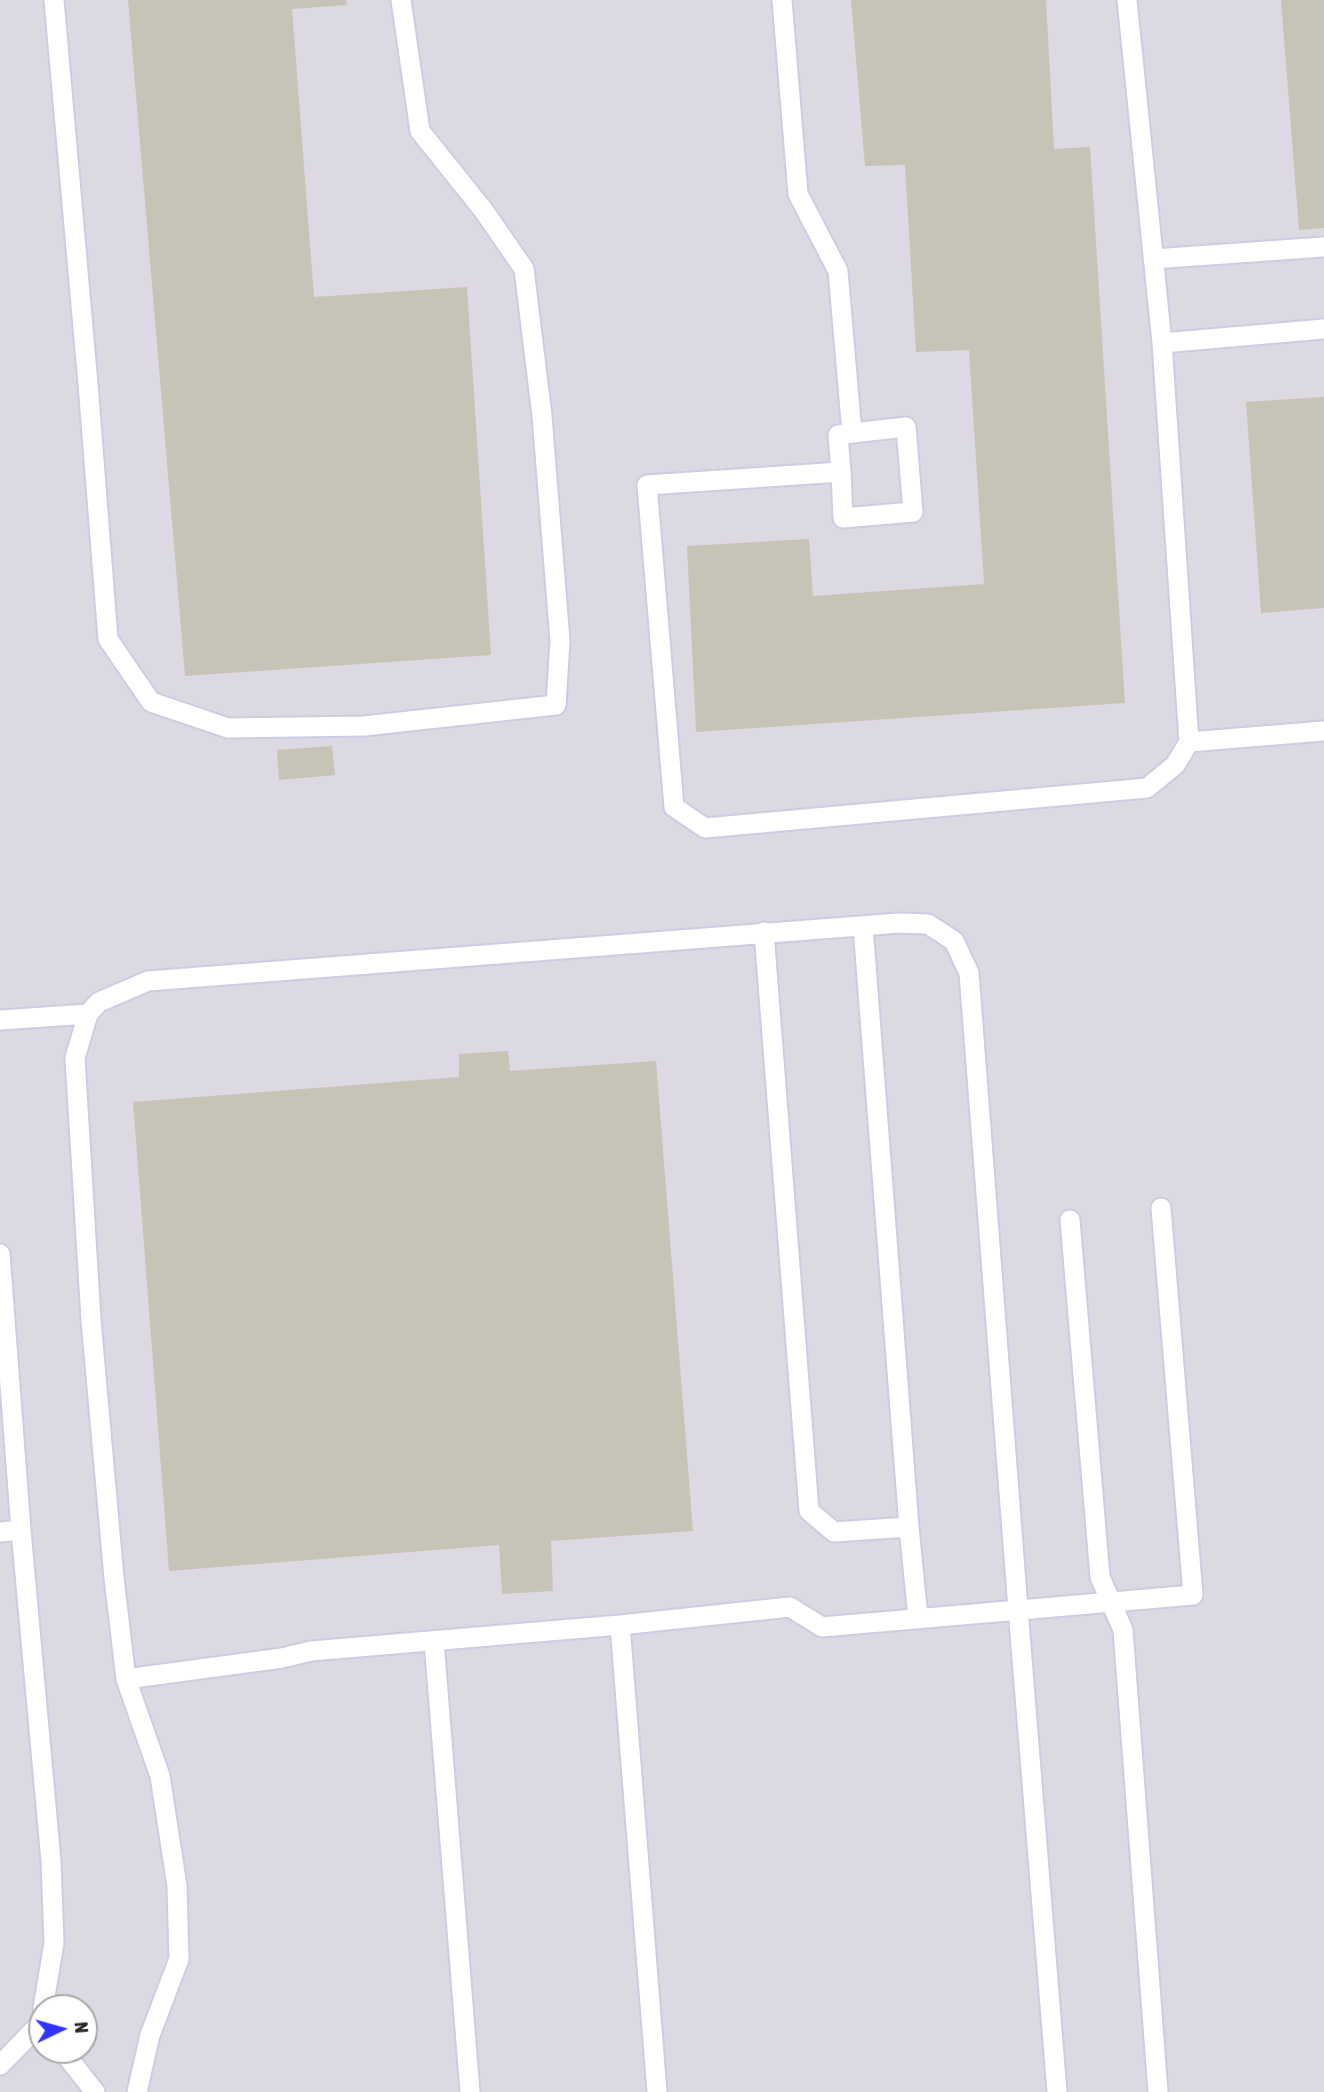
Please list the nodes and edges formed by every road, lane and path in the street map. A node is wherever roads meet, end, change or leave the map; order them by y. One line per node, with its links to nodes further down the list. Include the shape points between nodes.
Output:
1 (54, 0): 2 (lane, via 108,639 151,702 228,728 364,726 556,705 560,641 542,416 524,269 420,131)
2 (401, 0)
3 (782, 0): 9 (lane, via 798,194 838,271)
4 (1127, 0): 6 (lane)
5 (1324, 247): 6 (lane)
6 (1153, 259): 8 (lane)
7 (1324, 329): 8 (lane)
8 (1162, 343): 12 (lane)
9 (852, 433): 10 (lane, via 838,435); 10 (lane, via 906,427 913,512 843,518)
10 (841, 472): 12 (lane, via 647,485 674,807 705,828 1147,788 1175,765)
11 (1324, 731): 12 (lane)
12 (1189, 742)
13 (863, 926): 14 (lane); 20 (lane); 24 (lane, via 928,924 954,941 969,973)
14 (764, 932): 15 (lane, via 148,981 99,1002); 20 (lane, via 809,1511 834,1532)
15 (88, 1014): 16 (lane); 28 (lane, via 75,1058 92,1334)
16 (0, 1020)
17 (1161, 1208): 23 (lane, via 1193,1595)
18 (1070, 1220): 23 (lane, via 1100,1577)
19 (0, 1254): 21 (lane)
20 (909, 1527): 25 (lane)
21 (21, 1530): 22 (lane); 29 (lane, via 51,1861 54,1943)
22 (0, 1532)
23 (1111, 1601): 24 (lane); 38 (lane, via 1123,1630)
24 (1017, 1609): 25 (lane); 37 (lane)
25 (918, 1618): 26 (lane, via 822,1627 790,1607)
26 (620, 1625): 27 (lane); 36 (lane)
27 (434, 1641): 28 (lane, via 311,1651); 35 (lane)
28 (126, 1679): 34 (lane, via 160,1776 177,1886 179,1959 150,2035)
29 (46, 1994)
30 (28, 2034): 32 (lane)
31 (73, 2064): 33 (lane)
32 (0, 2065)
33 (95, 2092)
34 (137, 2092)
35 (470, 2092)
36 (657, 2092)
37 (1057, 2092)
38 (1158, 2092)

